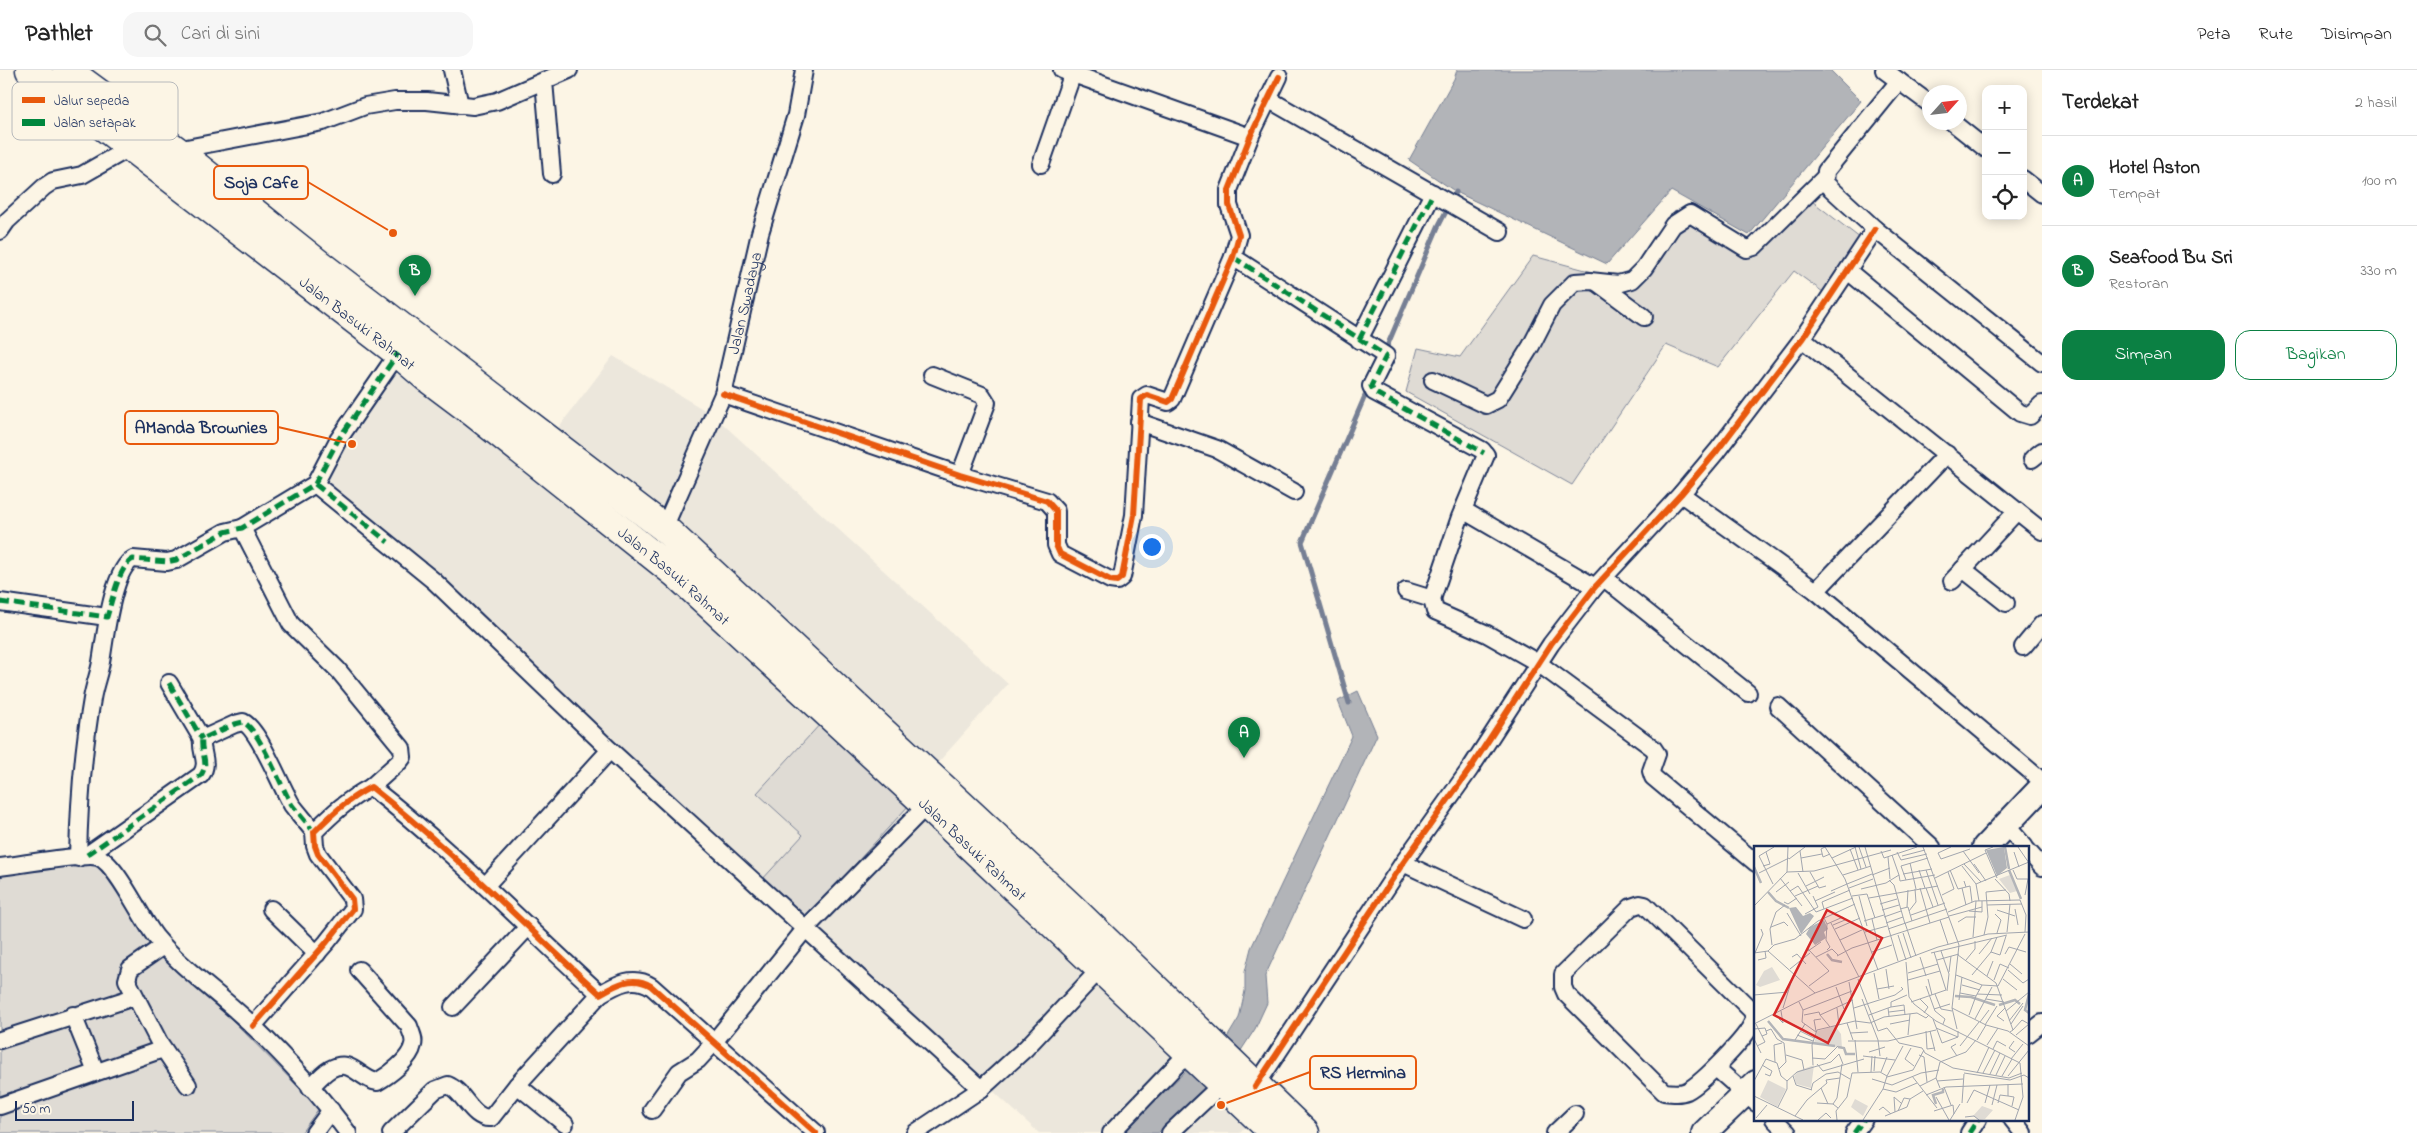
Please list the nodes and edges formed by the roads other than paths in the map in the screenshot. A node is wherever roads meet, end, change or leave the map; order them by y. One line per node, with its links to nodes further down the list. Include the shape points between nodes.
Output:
1 (30, 70): 10 (highway, Jalan Basuki Rahmat)
2 (67, 70): 11 (highway, Jalan Basuki Rahmat)
3 (452, 70): 15 (street)
4 (569, 70): 12 (street)
5 (804, 70): 42 (street, Jalan Swadaya, via 796,115 760,233)
6 (1884, 70): 9 (street)
7 (1069, 71): 17 (street); 23 (street)
8 (1279, 77): 14 (street)
9 (1899, 81): 13 (street); 25 (street, via 1826,171)
10 (46, 82)
11 (83, 82)
12 (544, 82): 15 (street, via 497,101); 24 (street)
13 (1922, 98)
14 (1268, 99): 17 (street); 28 (street)
15 (460, 105): 22 (street, via 395,101 364,106 323,122)
16 (1962, 130): 20 (street)
17 (1250, 137): 32 (street, via 1228,190 1227,198 1239,235)
18 (123, 140): 21 (highway, Jalan Basuki Rahmat)
19 (162, 140): 22 (highway, Jalan Basuki Rahmat)
20 (1982, 146)
21 (132, 147): 30 (street, via 82,174 53,181); 38 (highway, Jalan Basuki Rahmat)
22 (176, 150): 53 (highway, Jalan Basuki Rahmat, via 334,276)
23 (1041, 164)
24 (552, 174)
25 (1824, 178): 29 (street, via 1830,188); 34 (street, via 1754,247 1747,249 1690,214 1673,225 1632,280 1618,284)
26 (2027, 182): 27 (street)
27 (2042, 194)
28 (1436, 195): 31 (street); 37 (street)
29 (1875, 229): 33 (street); 39 (street)
30 (0, 231)
31 (1500, 232)
32 (1233, 257): 37 (street); 44 (street, via 1172,400 1143,397)
33 (1848, 271): 36 (street); 43 (street, via 2020,413 2030,416)
34 (1598, 283): 35 (street); 41 (street, via 1575,282 1552,305 1531,346 1493,402 1486,405)
35 (1644, 317)
36 (1802, 339): 45 (street); 49 (street, via 1717,452)
37 (1361, 341): 50 (street, via 1386,358 1373,390 1486,455)
38 (398, 352): 47 (street, via 338,440); 75 (highway, Jalan Basuki Rahmat, via 675,573)
39 (2042, 363)
40 (932, 375): 46 (street, via 982,395 987,403)
41 (1433, 380)
42 (723, 394): 46 (street); 53 (street, Jalan Swadaya)
43 (2042, 404)
44 (1139, 422): 46 (street, via 1134,515 1122,577 1117,581 1060,554 1056,545 1056,511 1052,503); 48 (street, via 1217,449)
45 (1947, 454): 51 (street); 59 (street)
46 (960, 475)
47 (315, 484): 52 (street); 71 (street, via 434,582)
48 (1294, 492)
49 (1681, 494): 57 (street); 59 (street)
50 (1463, 510): 57 (street); 60 (street)
51 (2017, 511): 54 (street); 55 (street)
52 (242, 528): 63 (street, via 225,532 176,560 129,561 122,570); 74 (street, via 291,624 338,670 402,748 400,761)
53 (664, 528): 106 (highway, Jalan Basuki Rahmat, via 1071,907)
54 (2042, 531)
55 (1963, 569): 56 (street); 62 (street)
56 (1952, 581)
57 (1599, 583): 66 (street); 68 (street)
58 (1406, 591): 60 (street)
59 (1816, 591): 72 (street)
60 (1432, 599): 66 (street, via 1435,611 1487,634)
61 (0, 602): 63 (street)
62 (2006, 603)
63 (107, 617): 82 (street, via 87,733)
64 (2042, 624): 65 (street)
65 (2023, 647)
66 (1538, 663): 83 (street, via 1653,748 1657,754 1651,771 1653,777); 84 (street, via 1470,769)
67 (169, 683): 70 (street)
68 (1748, 693)
69 (1778, 706): 78 (street)
70 (202, 739): 77 (street, via 235,724 243,722 249,725 289,799); 82 (street, via 206,764 201,775)
71 (610, 750): 87 (street); 91 (street)
72 (2042, 780)
73 (2042, 786): 76 (street)
74 (371, 788): 77 (street, via 334,811); 87 (street)
75 (927, 805): 91 (street); 94 (highway, Jalan Basuki Rahmat)
76 (2006, 825): 79 (street); 80 (street)
77 (314, 832): 93 (street, via 318,854 352,899 353,909)
78 (1931, 846)
79 (1986, 846)
80 (2024, 846)
81 (2030, 853): 85 (street)
82 (82, 857): 86 (street); 92 (street, via 97,857 110,866)
83 (1754, 861)
84 (1403, 863): 89 (street); 109 (street)
85 (2042, 866)
86 (0, 867)
87 (486, 885): 90 (street)
88 (271, 909): 93 (street)
89 (1523, 918)
90 (529, 926): 96 (street); 98 (street)
91 (806, 928): 104 (street); 113 (street)
92 (163, 946): 97 (street, via 127,974); 101 (street)
93 (317, 954): 101 (street)
94 (1101, 968): 106 (highway, Jalan Basuki Rahmat); 113 (street, via 1026,1048)
95 (359, 970): 112 (street, via 408,1026 413,1046 388,1076 378,1082 342,1065 332,1068)
96 (600, 994): 104 (street, via 631,980 642,980); 111 (street)
97 (134, 998): 99 (street); 105 (street)
98 (453, 1007)
99 (73, 1015): 103 (street); 108 (street)
100 (2042, 1023): 102 (street)
101 (253, 1026): 112 (street)
102 (2030, 1032)
103 (0, 1040)
104 (714, 1042): 117 (street, via 698,1060 679,1072); 127 (street)
105 (162, 1049): 108 (street); 110 (street)
106 (1198, 1050): 109 (highway, Jalan Basuki Rahmat); 129 (street)
107 (1716, 1068): 107 (street, via 1750,1028 1753,1021 1751,1010 1645,905 1636,905 1563,974 1563,988 1664,1092 1688,1090); 114 (street)
108 (96, 1072): 115 (street)
109 (1234, 1080): 130 (street); 131 (highway, Jalan Basuki Rahmat); 132 (highway, Jalan Basuki Rahmat)
110 (188, 1085)
111 (517, 1085): 123 (street); 126 (street, via 495,1114 485,1118 451,1086 442,1086)
112 (310, 1088): 116 (street)
113 (981, 1089): 128 (street)
114 (1752, 1093): 134 (street)
115 (0, 1106)
116 (331, 1110): 124 (street); 125 (street)
117 (652, 1110)
118 (1575, 1114): 133 (street)
119 (1775, 1120): 135 (street)
120 (1863, 1120): 136 (street)
121 (1977, 1120): 137 (street)
122 (2013, 1120): 138 (street)
123 (565, 1124)
124 (314, 1133)
125 (348, 1133)
126 (392, 1133)
127 (816, 1133)
128 (915, 1133)
129 (1110, 1133)
130 (1170, 1133)
131 (1274, 1133)
132 (1305, 1133)
133 (1555, 1133)
134 (1704, 1133)
135 (1788, 1133)
136 (1854, 1133)
137 (1969, 1133)
138 (2023, 1133)

